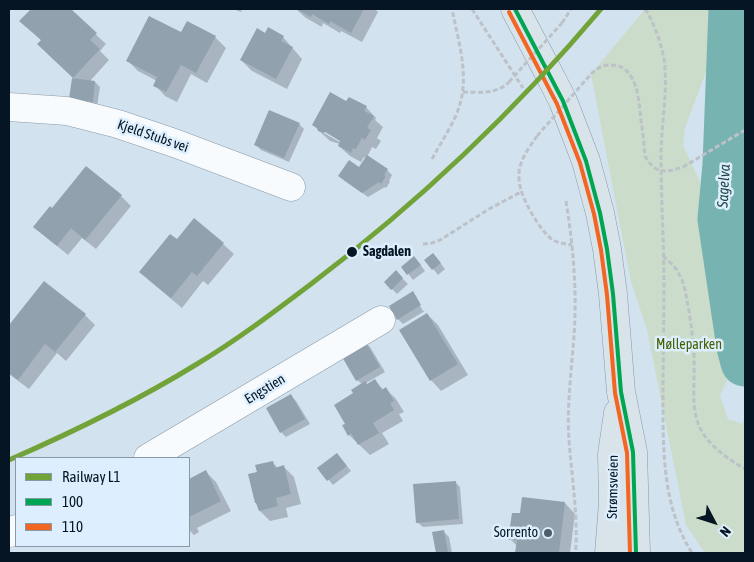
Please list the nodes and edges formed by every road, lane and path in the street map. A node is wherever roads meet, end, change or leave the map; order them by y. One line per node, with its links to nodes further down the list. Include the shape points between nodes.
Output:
1 (452, 9): 7 (path, via 462,57)
2 (472, 9): 6 (path)
3 (515, 9): 21 (main road, Strømsveien, via 563,101 594,188 613,294)
4 (571, 9): 7 (path, bridge, via 504,87)
5 (645, 9): 13 (path, via 655,30 665,68)
6 (523, 88)
7 (463, 92): 12 (path, via 460,106)
8 (9, 107): 14 (street, Kjeld Stubs vei, via 68,111 118,124)
9 (539, 121): 11 (path)
10 (744, 131): 13 (path, via 683,167)
11 (546, 138)
12 (432, 159)
13 (661, 172): 15 (path, bridge, via 650,165 645,156 634,81 622,67 605,65 591,74 526,152 520,167); 19 (path)
14 (291, 187)
15 (521, 192): 17 (path, via 440,240); 18 (path, via 544,231 553,240)
16 (566, 199): 18 (path)
17 (423, 244)
18 (572, 245): 24 (path, via 575,301 569,439 575,499)
19 (663, 256): 23 (path, via 680,275 686,296 694,348 695,413 700,428 717,449); 27 (path, via 666,476 672,511)
20 (381, 320): 22 (street, Engstien)
21 (621, 392): 25 (main road, Strømsveien, via 612,454); 26 (main road, Strømsveien, via 633,452)
22 (150, 457)
23 (745, 469)
24 (575, 553)
25 (609, 553)
26 (636, 553)
27 (692, 553)

